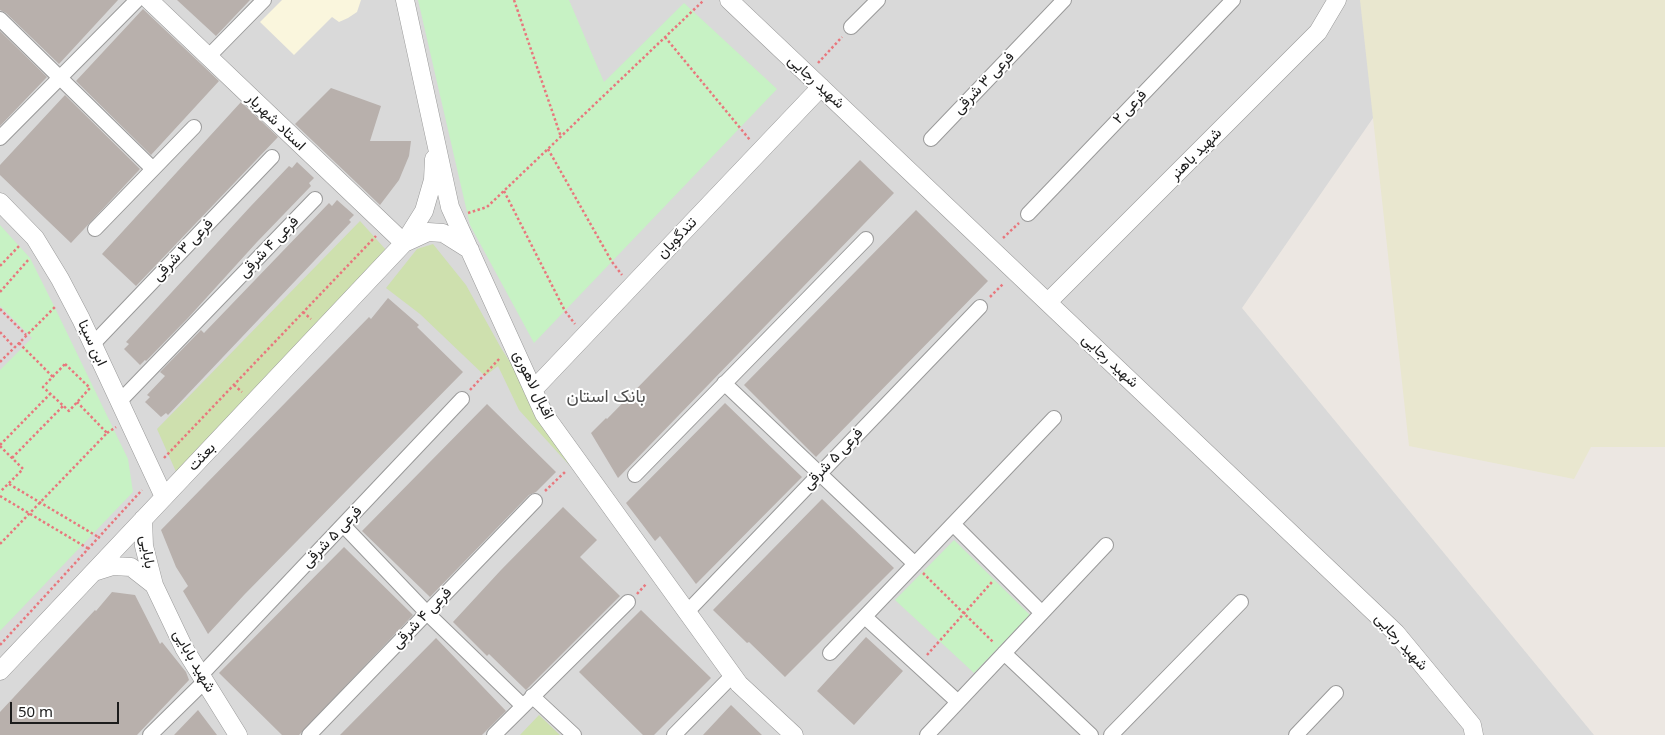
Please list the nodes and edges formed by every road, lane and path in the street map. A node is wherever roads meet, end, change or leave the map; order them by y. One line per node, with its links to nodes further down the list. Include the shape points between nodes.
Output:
1 (137, 0): 17 (street)
2 (149, 0): 15 (street, استاد شهریار)
3 (264, 0): 15 (street)
4 (405, 0): 20 (street, اقبال لاهوری)
5 (514, 0): 21 (path)
6 (704, 0): 14 (path)
7 (729, 0): 16 (street, شهید رجایی)
8 (878, 0): 13 (street)
9 (1064, 0): 23 (street, فرعی ۳ شرقی)
10 (1233, 0): 32 (street, فرعی ۲)
11 (1337, 0): 45 (street, شهید باهنر, via 1318,32)
12 (0, 19): 17 (street)
13 (851, 27): 16 (path)
14 (665, 37): 21 (path); 25 (path)
15 (208, 57): 37 (street, استاد شهریار)
16 (807, 74): 18 (street, شهید رجایی)
17 (60, 77): 22 (street); 27 (street)
18 (821, 87): 25 (street, تندگویان); 38 (street, شهید رجایی)
19 (194, 128): 27 (street)
20 (435, 136): 37 (street, via 433,180 424,211); 39 (street, اقبال لاهوری, via 450,207)
21 (561, 137): 24 (path)
22 (0, 138)
23 (931, 139)
24 (548, 149): 28 (path); 42 (path, via 618,272)
25 (759, 153): 42 (street, تندگویان)
26 (272, 157): 52 (street, فرعی ۳ شرقی)
27 (154, 169): 33 (street)
28 (504, 191): 31 (path, via 487,207); 50 (path, via 565,311)
29 (315, 200): 62 (street, فرعی ۴ شرقی)
30 (0, 202): 36 (street, ابن سینا)
31 (467, 213)
32 (1028, 214): 38 (path)
33 (95, 229)
34 (374, 237): 66 (path)
35 (866, 239): 57 (street)
36 (36, 240): 40 (path); 43 (path); 44 (street, ابن سینا)
37 (404, 243): 39 (street, via 428,232 443,233); 74 (street, بعثت)
38 (992, 249): 41 (street, شهید رجایی)
39 (470, 250): 53 (street, اقبال لاهوری)
40 (0, 266)
41 (1016, 272): 45 (street, شهید رجایی); 46 (path)
42 (633, 285): 50 (street, تندگویان)
43 (0, 292)
44 (68, 294): 49 (path); 52 (street, ابن سینا)
45 (1048, 302): 119 (street, شهید رجایی, via 1396,633 1472,725)
46 (980, 307): 69 (street, فرعی ۵ شرقی)
47 (0, 309): 49 (path)
48 (0, 332): 54 (path)
49 (26, 335): 51 (path)
50 (584, 336): 58 (street, تندگویان)
51 (19, 342): 54 (path); 56 (path)
52 (93, 344): 62 (street, ابن سینا)
53 (513, 344): 58 (street, اقبال لاهوری); 60 (path)
54 (14, 347): 55 (path)
55 (0, 362)
56 (53, 376): 59 (path, via 44,387); 61 (path, via 65,364 90,388)
57 (724, 383): 69 (street); 70 (street)
58 (533, 390): 68 (street, اقبال لاهوری, via 544,414)
59 (50, 394): 63 (path); 65 (path)
60 (462, 399): 80 (street, فرعی ۵ شرقی)
61 (77, 402): 63 (path, via 69,411); 76 (path, via 107,433)
62 (119, 402): 74 (street, ابن سینا)
63 (63, 406): 67 (path)
64 (1054, 418): 79 (street)
65 (0, 446): 67 (path)
66 (168, 454)
67 (12, 458): 72 (path, via 23,469)
68 (578, 460): 75 (path); 88 (street, اقبال لاهوری)
69 (819, 473): 86 (street); 93 (street, فرعی ۵ شرقی)
70 (635, 475)
71 (143, 481): 81 (path, via 142,491)
72 (8, 484): 73 (path); 76 (path)
73 (0, 494): 77 (path)
74 (164, 497): 78 (street, بعثت)
75 (535, 501): 94 (street, فرعی ۴ شرقی)
76 (40, 502): 77 (path); 81 (path)
77 (29, 514): 82 (path); 84 (path)
78 (143, 519): 85 (street, بعثت); 90 (street, بابایی, via 144,546)
79 (953, 524): 86 (street); 89 (street)
80 (343, 525): 94 (street); 104 (street, فرعی ۵ شرقی)
81 (99, 538): 84 (path); 85 (path)
82 (0, 544)
83 (1106, 545): 96 (street)
84 (88, 549): 85 (path); 98 (path)
85 (111, 553): 87 (street, بعثت)
86 (915, 564): 95 (path); 97 (street)
87 (93, 572): 90 (street, via 113,566 131,567); 102 (street, بعثت)
88 (658, 572): 91 (path); 93 (street, اقبال لاهوری)
89 (1001, 572): 95 (path); 96 (street)
90 (154, 585): 104 (street, شهید بابایی, via 184,648)
91 (628, 602): 106 (street)
92 (1241, 602): 117 (street)
93 (687, 612): 103 (street, اقبال لاهوری)
94 (427, 613): 106 (street); 110 (street, فرعی ۴ شرقی)
95 (964, 613): 100 (path); 101 (path)
96 (1042, 613): 100 (street)
97 (865, 617): 99 (street); 101 (street)
98 (0, 645)
99 (830, 653)
100 (1004, 653): 107 (street); 116 (street)
101 (918, 665): 107 (street)
102 (0, 671)
103 (733, 675): 113 (street); 114 (street, اقبال لاهوری)
104 (203, 678): 108 (street, فرعی ۵ شرقی); 109 (street, شهید بابایی)
105 (1336, 693): 118 (street)
106 (528, 701): 111 (street); 112 (street)
107 (958, 702): 115 (street)
108 (150, 735)
109 (238, 735)
110 (309, 735)
111 (494, 735)
112 (574, 735)
113 (674, 735)
114 (794, 735)
115 (926, 735)
116 (1091, 735)
117 (1111, 735)
118 (1296, 735)
119 (1474, 735)

